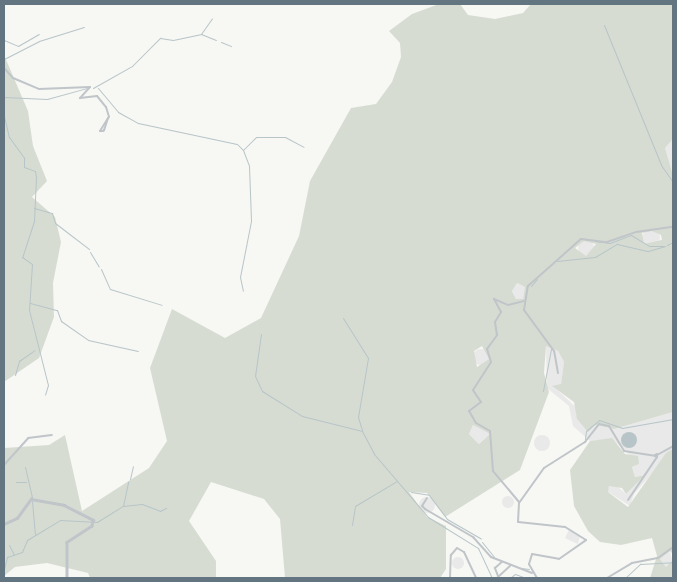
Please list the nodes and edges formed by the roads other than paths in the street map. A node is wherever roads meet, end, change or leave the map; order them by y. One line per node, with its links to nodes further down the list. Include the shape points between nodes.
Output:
1 (4, 68): 2 (street, via 39,90 90,87 80,98 98,96)
2 (108, 118): 2 (street, via 104,130 100,132 103,121)
3 (673, 227): 4 (street, via 636,232 607,242 581,239 531,282)
4 (524, 301): 5 (street, via 525,311 555,352); 12 (street, via 508,305 494,299 501,312 495,322 497,334 487,349 491,362 472,390 481,401 468,411 490,431 493,471)
5 (558, 373)
6 (52, 434): 9 (street, via 28,438)
7 (673, 446): 8 (street)
8 (656, 456): 11 (street); 12 (street, via 624,451 609,426 597,424 585,442 544,468)
9 (4, 465)
10 (427, 498): 15 (street, via 422,506 425,509 473,537 490,557)
11 (628, 500)
12 (519, 502): 17 (street, via 516,517 521,525 564,527 585,538 560,559 533,553 529,561)
13 (4, 524): 19 (street, via 17,518 31,499 64,504 93,520 93,525 67,542)
14 (673, 547): 23 (street, via 658,558 632,562)
15 (502, 562): 16 (street); 18 (street, via 496,568)
16 (510, 566): 17 (street); 18 (street)
17 (532, 573): 22 (street)
18 (497, 577)
19 (67, 578)
20 (450, 578): 21 (street, via 451,554 457,548 466,555)
21 (476, 578)
22 (537, 578)
23 (607, 578)

